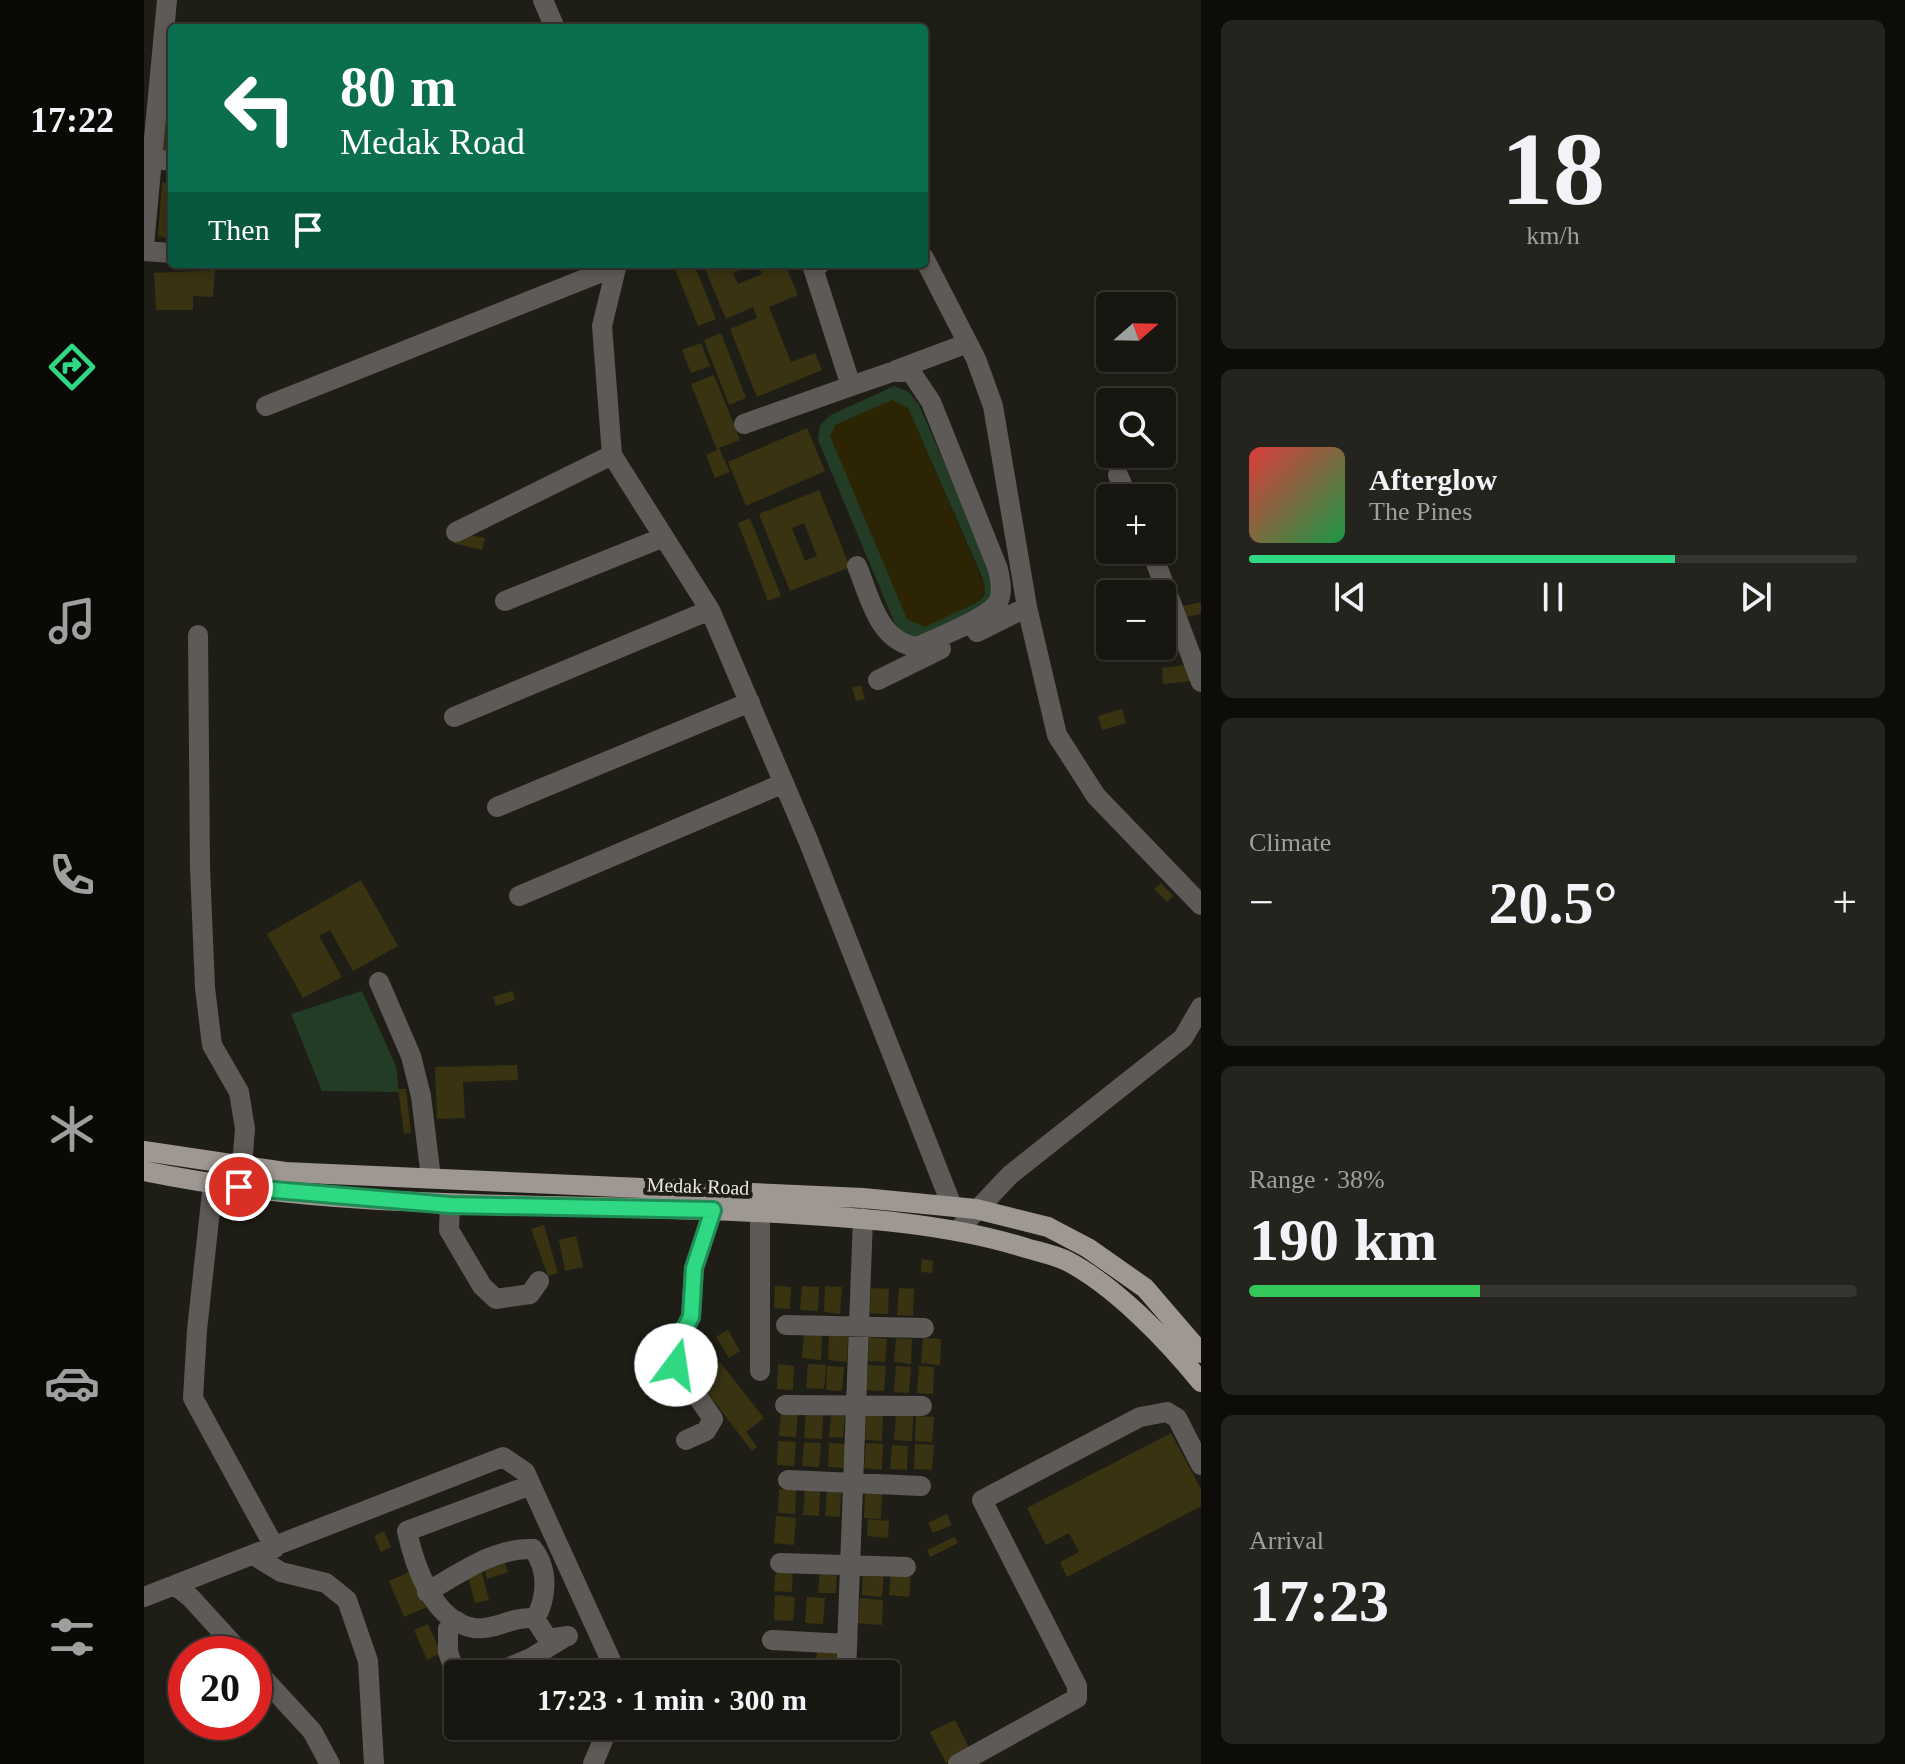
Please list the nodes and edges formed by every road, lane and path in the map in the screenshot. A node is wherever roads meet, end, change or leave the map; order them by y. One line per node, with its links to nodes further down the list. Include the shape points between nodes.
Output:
1 (167, 0): 4 (street)
2 (543, 0): 3 (street)
3 (553, 24)
4 (159, 68): 5 (street)
5 (148, 158): 6 (street); 7 (street)
6 (168, 160)
7 (144, 248): 8 (street)
8 (168, 252)
9 (928, 266): 13 (street)
10 (610, 268): 16 (street)
11 (616, 268): 18 (street, via 602,326)
12 (813, 268): 15 (street)
13 (968, 343): 14 (street); 26 (street, via 993,406)
14 (892, 372): 15 (street); 24 (street, via 911,372 931,402 998,569 999,601 984,615 917,647 906,646 886,632)
15 (854, 385): 17 (street)
16 (266, 406)
17 (744, 424)
18 (612, 455): 21 (street); 22 (street)
19 (1118, 475): 20 (street)
20 (1122, 484)
21 (456, 532)
22 (664, 537): 25 (street); 27 (street)
23 (1156, 564): 30 (street)
24 (857, 566)
25 (505, 601)
26 (1027, 607): 29 (street); 36 (street, via 1057,735 1073,765)
27 (710, 610): 31 (street); 32 (street)
28 (198, 635): 40 (street, via 205,988 212,1045 239,1092 245,1129)
29 (878, 680)
30 (1201, 682)
31 (750, 702): 33 (street); 34 (street)
32 (454, 717)
33 (784, 783): 35 (street); 45 (street)
34 (497, 807)
35 (519, 896)
36 (1201, 905)
37 (379, 982): 42 (street, via 414,1069)
38 (1199, 1016): 46 (street, via 1183,1038 1010,1175)
39 (144, 1151): 40 (main road, Medak Road)
40 (242, 1166): 42 (main road, Medak Road)
41 (144, 1171): 43 (main road, Medak Road)
42 (431, 1178): 45 (main road, Medak Road)
43 (213, 1183): 44 (main road, Medak Road); 67 (street, via 193,1398)
44 (450, 1205): 47 (main road, Medak Road); 51 (street, via 449,1230 482,1286 496,1299 530,1294)
45 (952, 1206): 46 (main road, Medak Road)
46 (976, 1209): 50 (street); 55 (main road, Medak Road, via 1048,1227 1088,1248 1145,1288)
47 (713, 1210): 48 (main road, Medak Road); 61 (street, via 694,1268 691,1317 674,1348 676,1365 713,1419 706,1431)
48 (760, 1212): 49 (main road, Medak Road); 56 (street)
49 (863, 1218): 50 (main road, Medak Road); 53 (street)
50 (957, 1231): 57 (main road, Medak Road, via 1067,1261 1126,1304)
51 (539, 1281)
52 (786, 1325): 53 (street)
53 (859, 1327): 54 (street); 59 (street)
54 (924, 1328)
55 (1201, 1353)
56 (760, 1371)
57 (1201, 1382)
58 (785, 1405): 59 (street)
59 (856, 1405): 60 (street); 64 (street)
60 (922, 1406)
61 (686, 1440)
62 (1201, 1465): 91 (street, via 1177,1418 1167,1412 1140,1417 982,1500 1077,1686 1077,1698)
63 (788, 1480): 64 (street)
64 (853, 1483): 66 (street); 70 (street)
65 (531, 1485): 67 (street, via 525,1472 503,1457); 73 (street, via 407,1531); 77 (street)
66 (921, 1486)
67 (275, 1548): 68 (street)
68 (255, 1556): 72 (street); 89 (street, via 281,1572 326,1583 347,1600 368,1661)
69 (780, 1563): 70 (street)
70 (850, 1565): 71 (street); 81 (street)
71 (906, 1567)
72 (175, 1585): 74 (street); 78 (street)
73 (427, 1592): 75 (street, via 486,1560 519,1548 533,1549 544,1574 543,1604); 76 (street)
74 (144, 1597)
75 (535, 1619): 76 (street, via 521,1617 475,1628); 79 (street, via 548,1639)
76 (457, 1621): 82 (street, via 448,1629)
77 (593, 1621): 79 (street); 84 (street)
78 (226, 1636)
79 (568, 1636): 83 (street)
80 (772, 1640): 81 (street)
81 (847, 1644): 85 (street)
82 (451, 1660)
83 (526, 1660)
84 (611, 1660)
85 (846, 1660)
86 (272, 1688): 88 (street, via 312,1731)
87 (603, 1740): 90 (street)
88 (330, 1764)
89 (374, 1764)
90 (593, 1764)
91 (958, 1764)

